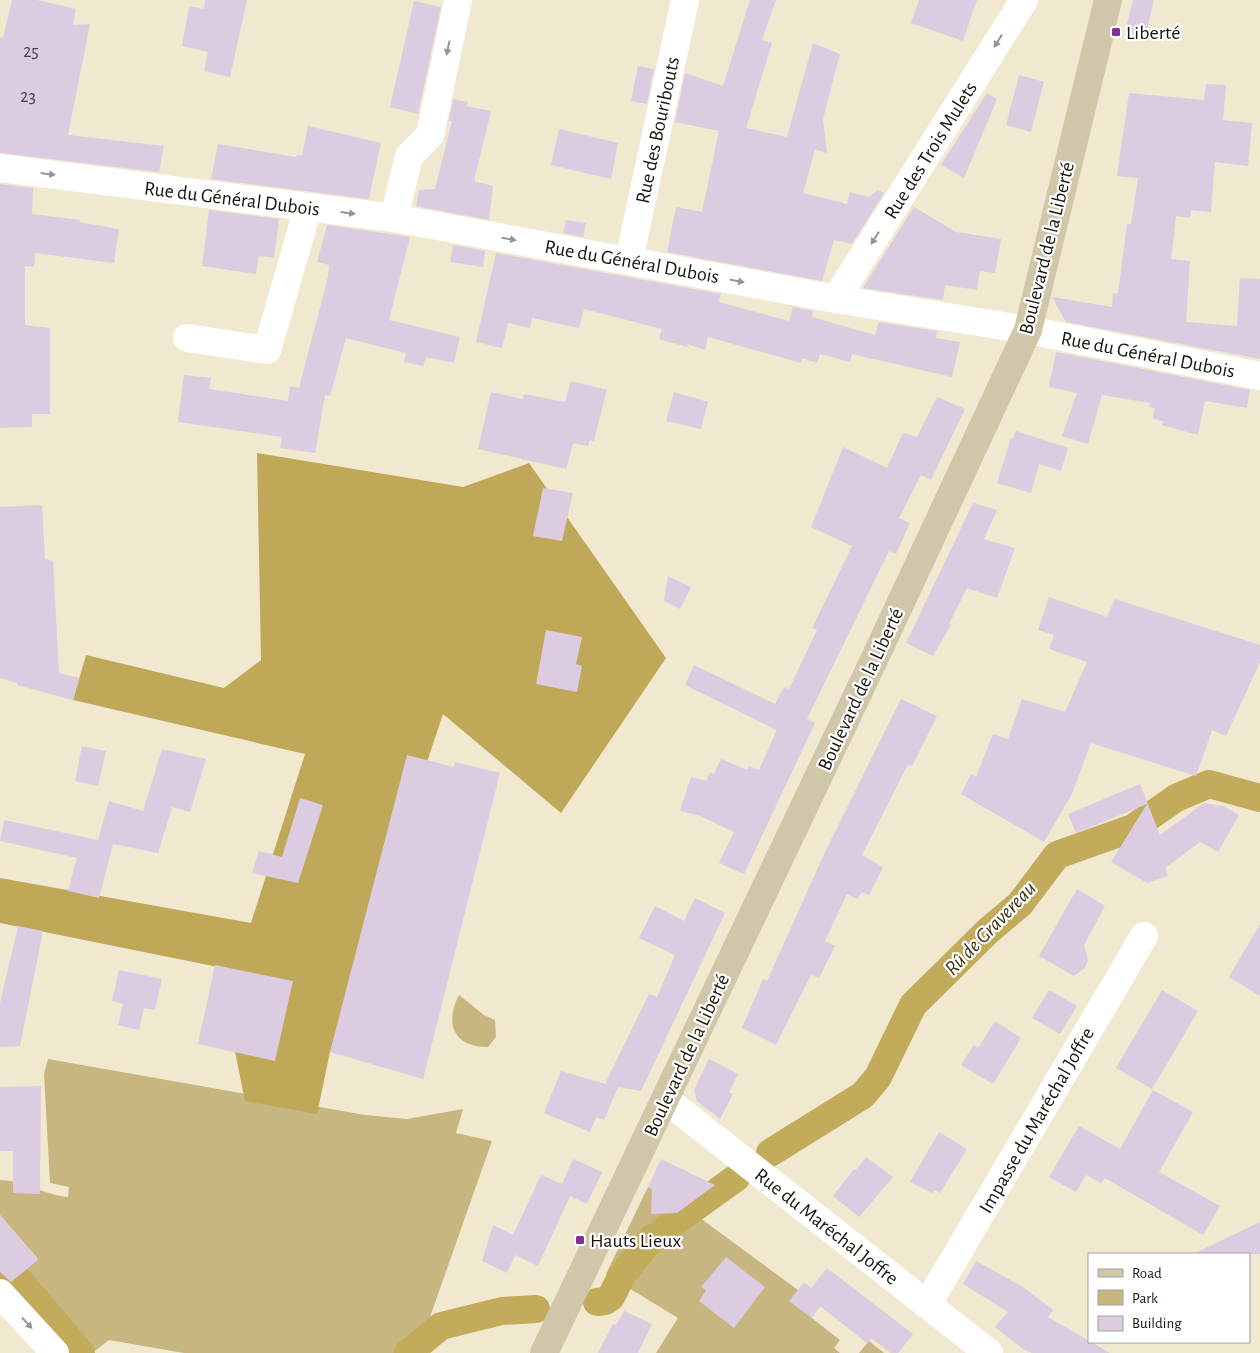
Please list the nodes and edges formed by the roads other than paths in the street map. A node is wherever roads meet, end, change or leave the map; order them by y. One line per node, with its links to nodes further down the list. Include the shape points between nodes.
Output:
1 (458, 0): 7 (street, one-way to 7, via 430,135 409,156)
2 (685, 0): 8 (street, Rue des Bouribouts)
3 (1024, 0): 9 (street, Rue des Trois Mulets, one-way to 9)
4 (1108, 0): 10 (street, Boulevard de la Liberté)
5 (0, 168): 6 (street, Rue du Général Dubois, one-way to 6)
6 (308, 208): 7 (street, Rue du Général Dubois, one-way to 7); 11 (street, via 267,350)
7 (394, 218): 8 (street, Rue du Général Dubois, one-way to 8)
8 (629, 260): 9 (street, Rue du Général Dubois, one-way to 9)
9 (836, 299): 10 (street, Rue du Général Dubois)
10 (1028, 330): 12 (street, Rue du Général Dubois); 14 (street, Boulevard de la Liberté)
11 (187, 338)
12 (1260, 376)
13 (1144, 936): 16 (street, Impasse du Maréchal Joffre)
14 (665, 1099): 16 (street, Rue du Maréchal Joffre); 18 (street, Boulevard de la Liberté)
15 (0, 1293): 17 (street, one-way to 17)
16 (927, 1305): 19 (street, Rue du Maréchal Joffre)
17 (55, 1353)
18 (544, 1353)
19 (989, 1353)

